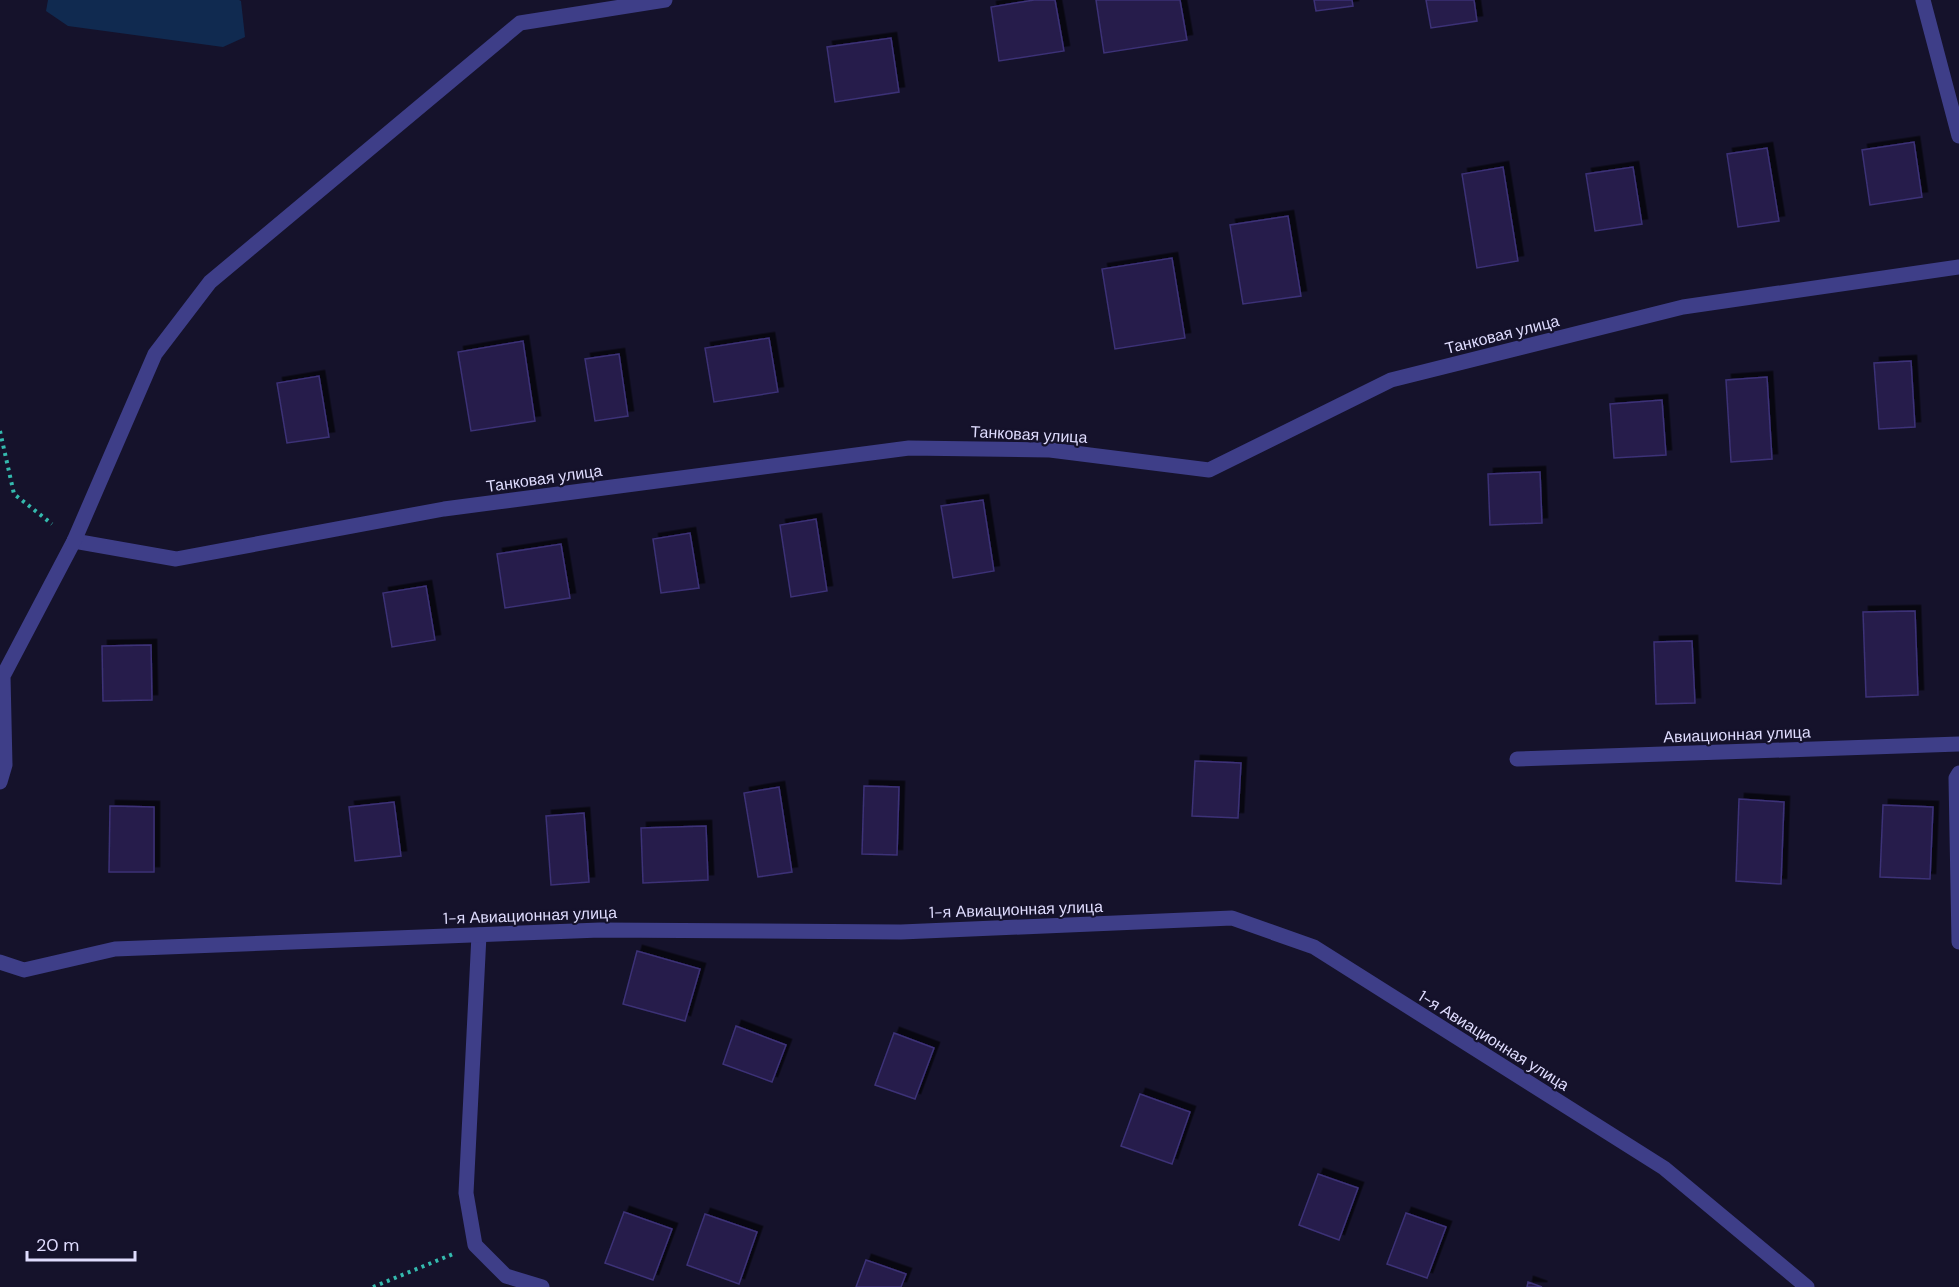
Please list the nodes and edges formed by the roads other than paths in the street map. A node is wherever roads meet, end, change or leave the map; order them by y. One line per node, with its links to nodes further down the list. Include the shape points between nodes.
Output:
1 (665, 0): 5 (street, via 520,23 210,282 155,354)
2 (1923, 0): 3 (street)
3 (1959, 136)
4 (1959, 267): 5 (street, Танковая улица, via 1683,307 1391,380 1209,470 1050,450 909,448 444,509 177,559)
5 (74, 541): 9 (street, via 3,676 5,765)
6 (1959, 744): 7 (street, Авиационная улица)
7 (1517, 759)
8 (1959, 773): 11 (street)
9 (0, 782)
10 (480, 935): 12 (street, 1-я Авиационная улица, via 115,949 24,970); 13 (street, via 466,1193 475,1245 506,1276); 14 (street, 1-я Авиационная улица, via 600,930 901,932 1232,918 1314,947 1664,1168)
11 (1959, 942)
12 (0, 962)
13 (542, 1287)
14 (1807, 1287)

